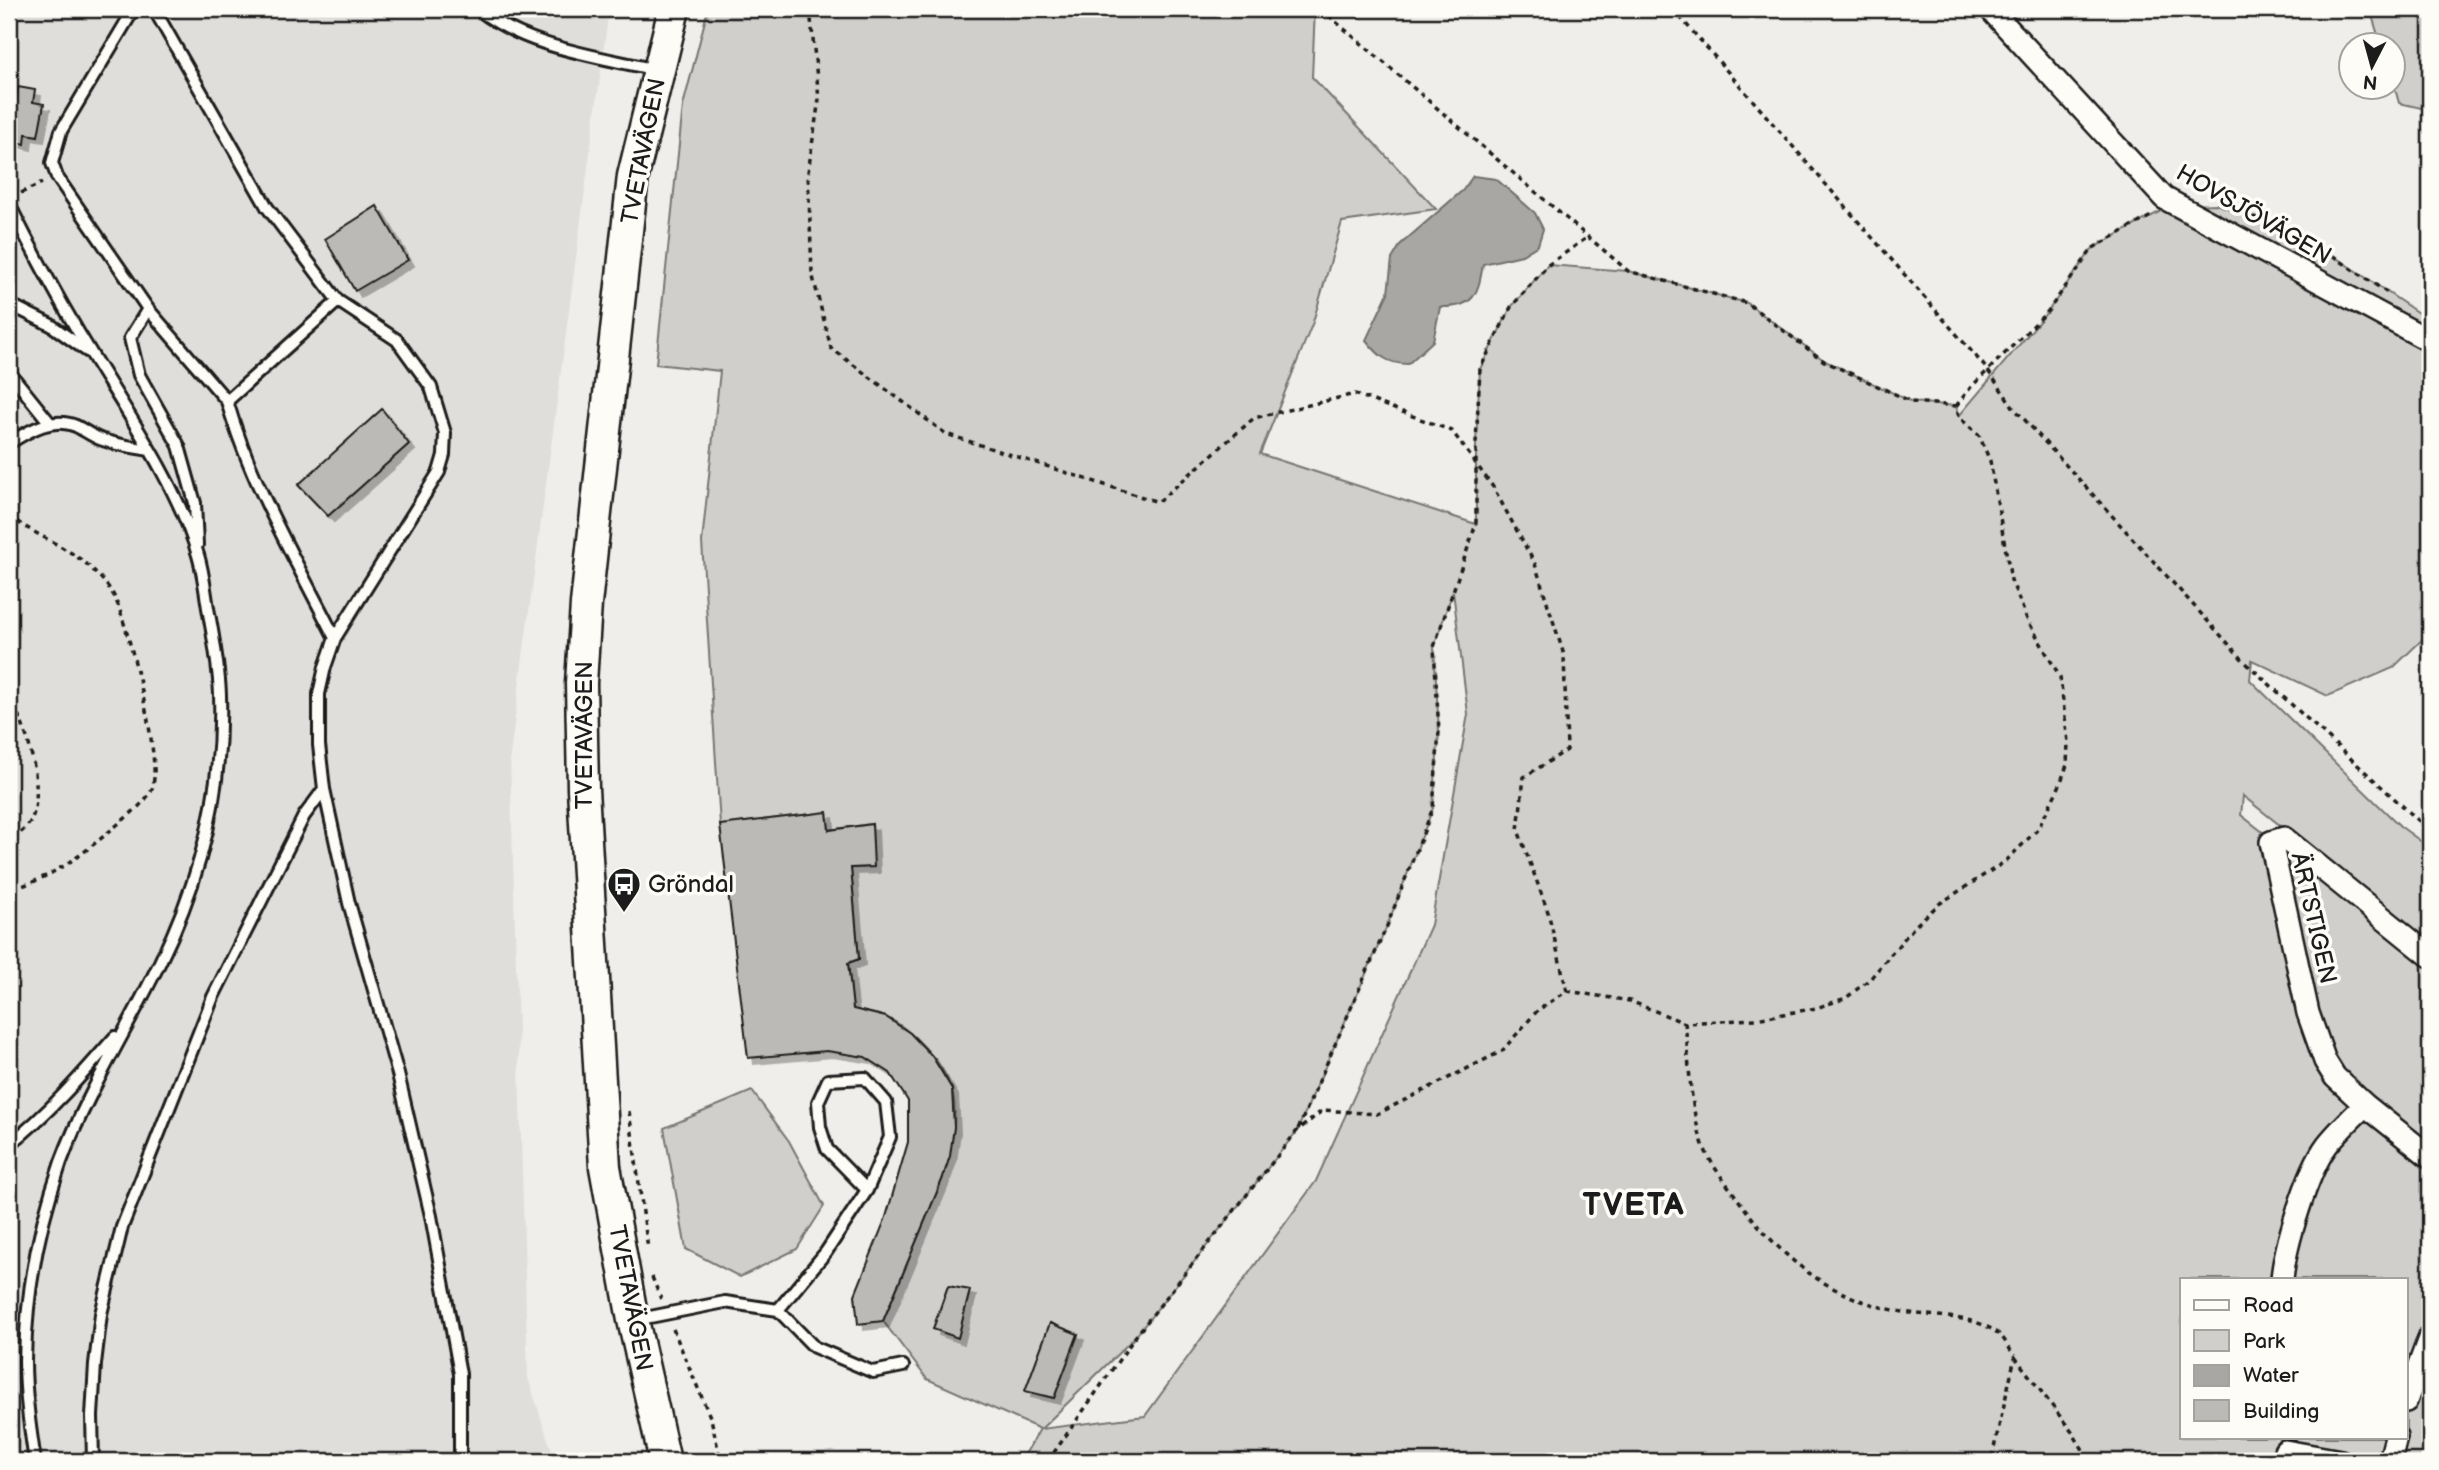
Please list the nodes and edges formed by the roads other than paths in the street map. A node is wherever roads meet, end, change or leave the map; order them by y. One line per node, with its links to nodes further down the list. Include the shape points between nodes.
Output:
1 (134, 9): 10 (lane, via 61,131 52,163 57,177)
2 (154, 9): 8 (lane, via 267,207)
3 (478, 9): 6 (lane, via 536,40)
4 (674, 9): 6 (main road, TVETAVÄGEN)
5 (1990, 9): 11 (street, HOVSJÖVÄGEN, via 2164,198)
6 (659, 71): 29 (main road, TVETAVÄGEN, via 633,176 581,683 605,1167)
7 (9, 204): 12 (lane)
8 (338, 301): 14 (lane); 19 (lane, via 397,340 431,387 445,433 439,472)
9 (9, 304): 12 (lane, via 51,325)
10 (148, 309): 14 (lane); 18 (lane, via 130,338 139,375 178,446 195,503)
11 (2430, 341)
12 (91, 354): 17 (lane)
13 (9, 372): 15 (lane)
14 (228, 401): 19 (lane, via 238,439)
15 (50, 423): 16 (lane); 17 (lane, via 70,424 99,439)
16 (9, 443)
17 (149, 450): 18 (lane)
18 (198, 555): 22 (lane, via 220,694 216,779 192,889)
19 (335, 638): 20 (lane, via 319,694)
20 (324, 789): 36 (lane, via 303,816 213,997 122,1227 96,1351); 37 (lane, via 431,1216 460,1374)
21 (2430, 956): 23 (street, ÄRTSTIGEN, via 2284,838 2271,842 2308,1013 2325,1061)
22 (126, 1024): 24 (lane, via 71,1088); 35 (lane, via 62,1159 36,1253 25,1362)
23 (2365, 1105): 25 (street); 27 (street, via 2326,1146 2302,1198)
24 (9, 1145)
25 (2430, 1157)
26 (867, 1190): 26 (lane, via 890,1137 886,1102 865,1078 828,1080 818,1102 827,1149); 28 (lane, via 826,1252)
27 (2283, 1278)
28 (778, 1310): 29 (lane, via 725,1302); 31 (lane, via 814,1347 873,1371)
29 (633, 1320): 38 (main road, TVETAVÄGEN)
30 (2430, 1336): 32 (street)
31 (903, 1366)
32 (2408, 1396)
33 (2396, 1438): 40 (street)
34 (2285, 1450): 39 (street)
35 (35, 1461)
36 (93, 1461)
37 (460, 1461)
38 (665, 1461)
39 (2341, 1461)
40 (2390, 1461)

